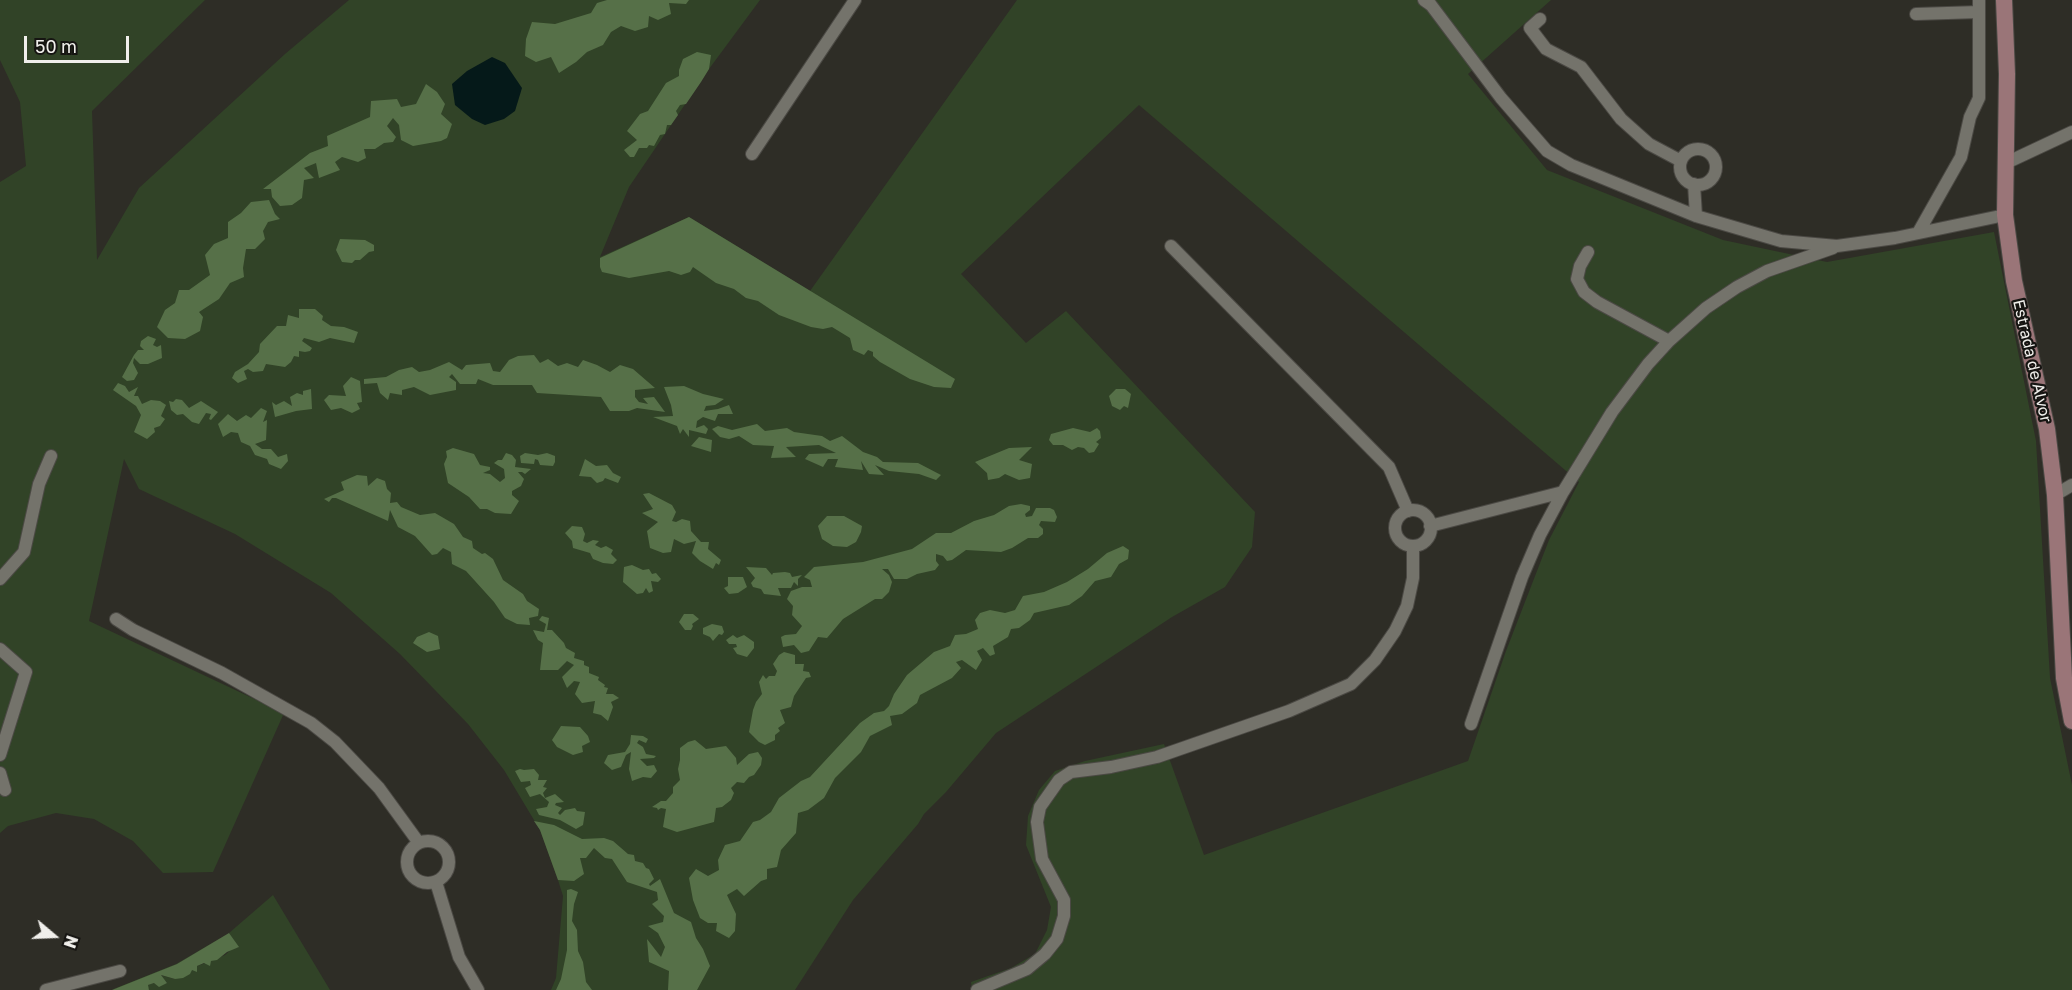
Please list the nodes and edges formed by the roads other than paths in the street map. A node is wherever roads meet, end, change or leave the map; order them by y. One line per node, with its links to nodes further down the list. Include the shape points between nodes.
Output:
1 (855, 0): 8 (street)
2 (1424, 0): 13 (street, via 1547,151 1571,165)
3 (2004, 0): 10 (street, Estrada de Alvor)
4 (1979, 6): 5 (street); 14 (street, via 1979,98 1961,157)
5 (1916, 14)
6 (1540, 19): 9 (street, via 1530,28 1546,49 1581,67 1621,119 1649,144)
7 (2072, 132): 10 (street)
8 (752, 154)
9 (1681, 161): 11 (street, via 1682,175); 11 (street, via 1694,149 1713,158 1715,169 1711,179)
10 (2006, 163): 12 (street, Estrada de Alvor)
11 (1694, 184): 13 (street)
12 (2005, 215): 14 (street); 22 (street, Estrada de Alvor, via 2014,281 2047,429)
13 (1696, 216): 16 (street, via 1781,241)
14 (1918, 233): 16 (street)
15 (1171, 246): 23 (street, via 1389,467)
16 (1837, 246): 18 (street, via 1767,271 1737,287)
17 (1588, 252): 18 (street, via 1577,279 1584,292)
18 (1669, 341): 21 (street, via 1612,412)
19 (51, 456): 26 (street, via 39,484 24,552)
20 (2072, 485): 22 (street)
21 (1563, 492): 24 (street); 30 (street, via 1522,577)
22 (2055, 495): 29 (street, Estrada de Alvor, via 2064,678)
23 (1408, 511): 24 (street, via 1422,514); 25 (street, via 1399,517 1395,531 1403,543)
24 (1430, 526): 25 (street, via 1426,540)
25 (1413, 546): 39 (street, via 1413,578 1407,606 1375,660 1351,684 1289,711 1157,757 1071,772 1059,780 1040,807 1037,822 1042,859 1064,900 1057,939 1027,969)
26 (0, 579)
27 (116, 619): 34 (street, via 311,723 380,788)
28 (0, 650): 31 (street, via 26,672)
29 (2072, 721)
30 (1471, 724)
31 (0, 755)
32 (0, 773): 33 (street)
33 (5, 790)
34 (419, 843): 35 (street, via 408,855 408,871 419,882); 35 (street, via 436,843 447,854 447,871)
35 (436, 882): 38 (street, via 459,957)
36 (120, 971): 37 (street)
37 (46, 990)
38 (478, 990)
39 (977, 990)

